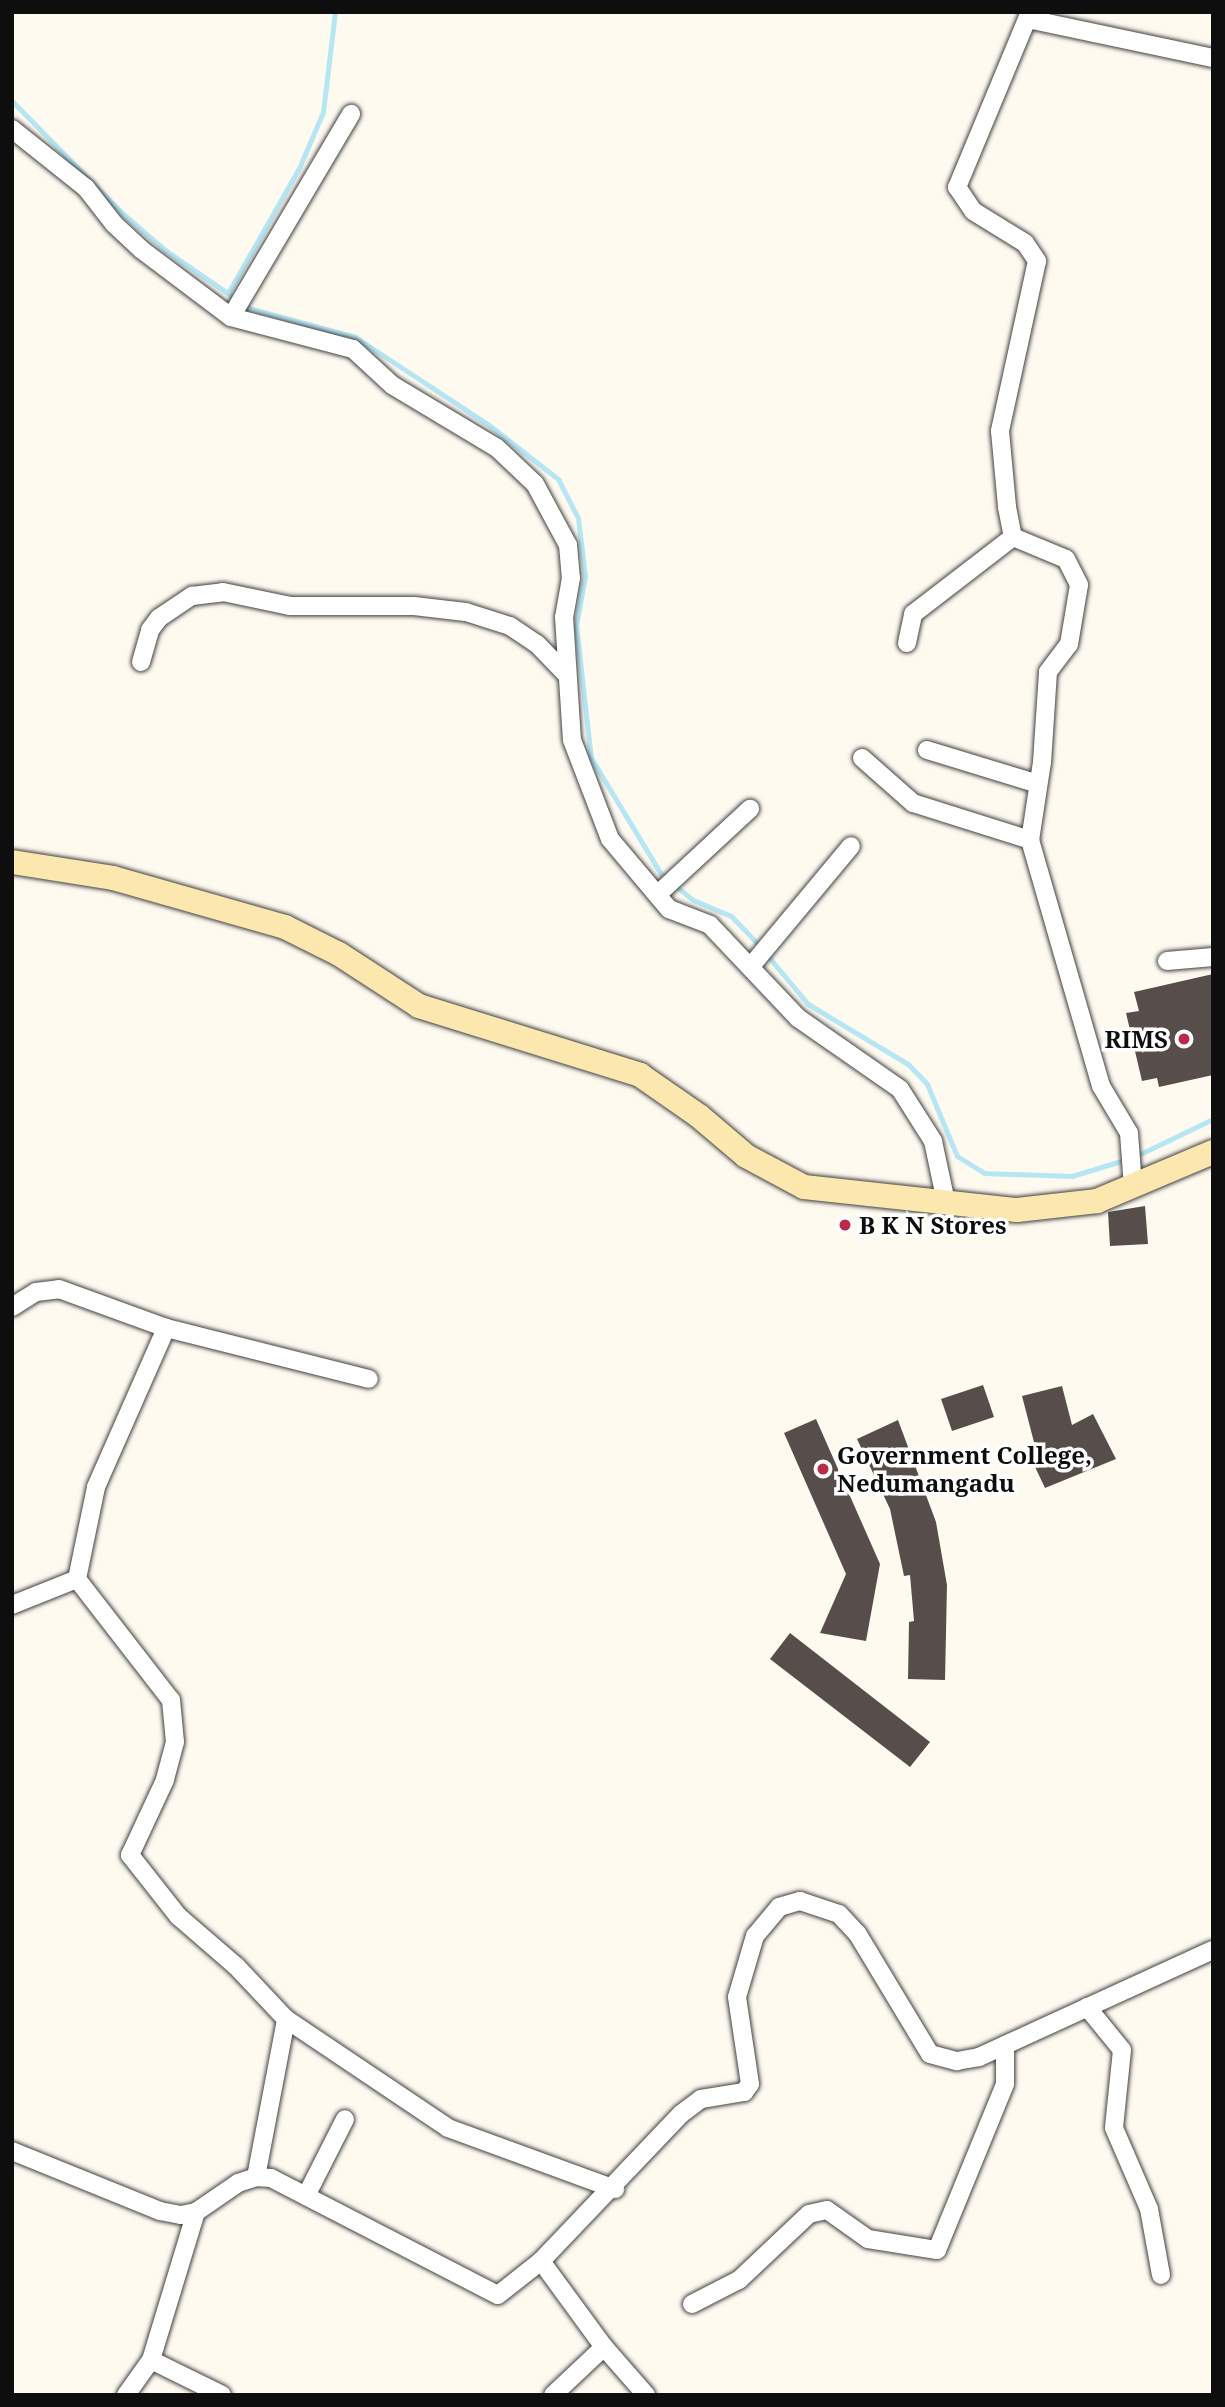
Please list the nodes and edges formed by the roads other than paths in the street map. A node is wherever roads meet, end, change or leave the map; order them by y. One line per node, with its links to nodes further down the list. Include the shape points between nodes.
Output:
1 (1029, 16): 2 (street); 6 (street, via 957,187 973,211 1026,243 1037,261 1000,431)
2 (1213, 58)
3 (351, 114): 5 (street)
4 (12, 129): 5 (street, via 86,188 142,250)
5 (231, 317): 9 (street, via 353,349 392,385 497,448 535,484 568,545)
6 (1013, 537): 7 (street, via 913,614); 12 (street, via 1066,559 1079,585 1069,644 1048,672)
7 (907, 643)
8 (141, 662): 9 (street, via 150,630 159,618 184,599 223,592 290,606 414,606 466,612 510,626 537,644)
9 (567, 675): 17 (street, via 572,740 585,783 610,839)
10 (927, 750): 12 (street)
11 (862, 758): 14 (street, via 913,803)
12 (1038, 784): 14 (street)
13 (750, 809): 17 (street)
14 (1030, 840): 22 (street, via 1101,1086 1129,1133)
15 (851, 846): 20 (street)
16 (12, 862): 23 (main road, via 126,881 285,927 339,954 419,1006 640,1075 746,1156 804,1187)
17 (657, 895): 20 (street, via 669,909 710,925)
18 (1213, 957): 19 (street)
19 (1167, 961)
20 (751, 966): 23 (street, via 798,1018 901,1089 933,1142)
21 (1213, 1152): 22 (main road)
22 (1133, 1188): 23 (main road, via 1097,1201 1017,1210)
23 (946, 1202)
24 (12, 1307): 25 (street, via 36,1292 59,1289)
25 (166, 1328): 26 (street); 27 (street, via 96,1487)
26 (369, 1379)
27 (76, 1580): 28 (street); 31 (street, via 171,1700 174,1714 174,1742 165,1780 130,1855 178,1916 236,1966)
28 (12, 1605)
29 (1213, 1950): 30 (street)
30 (1087, 2007): 32 (street); 40 (street, via 1122,2050 1114,2128 1149,2209)
31 (286, 2019): 35 (street); 36 (street, via 449,2128)
32 (1005, 2045): 36 (street, via 957,2061 930,2054 857,1933 839,1914 800,1901 779,1907 755,1936 737,1997 750,2084 744,2092 701,2099 681,2114); 41 (street, via 1005,2084 937,2250 868,2239 827,2210 809,2214 739,2280)
33 (345, 2119): 37 (street)
34 (12, 2151): 38 (street, via 160,2211)
35 (256, 2177): 37 (street, via 271,2178); 38 (street, via 238,2183)
36 (615, 2189): 39 (street)
37 (306, 2196): 39 (street, via 498,2295)
38 (196, 2212): 43 (street)
39 (541, 2261): 42 (street)
40 (1161, 2275)
41 (692, 2304)
42 (604, 2347): 46 (street); 47 (street)
43 (151, 2360): 44 (street); 45 (street)
44 (126, 2395)
45 (222, 2395)
46 (553, 2395)
47 (646, 2395)

